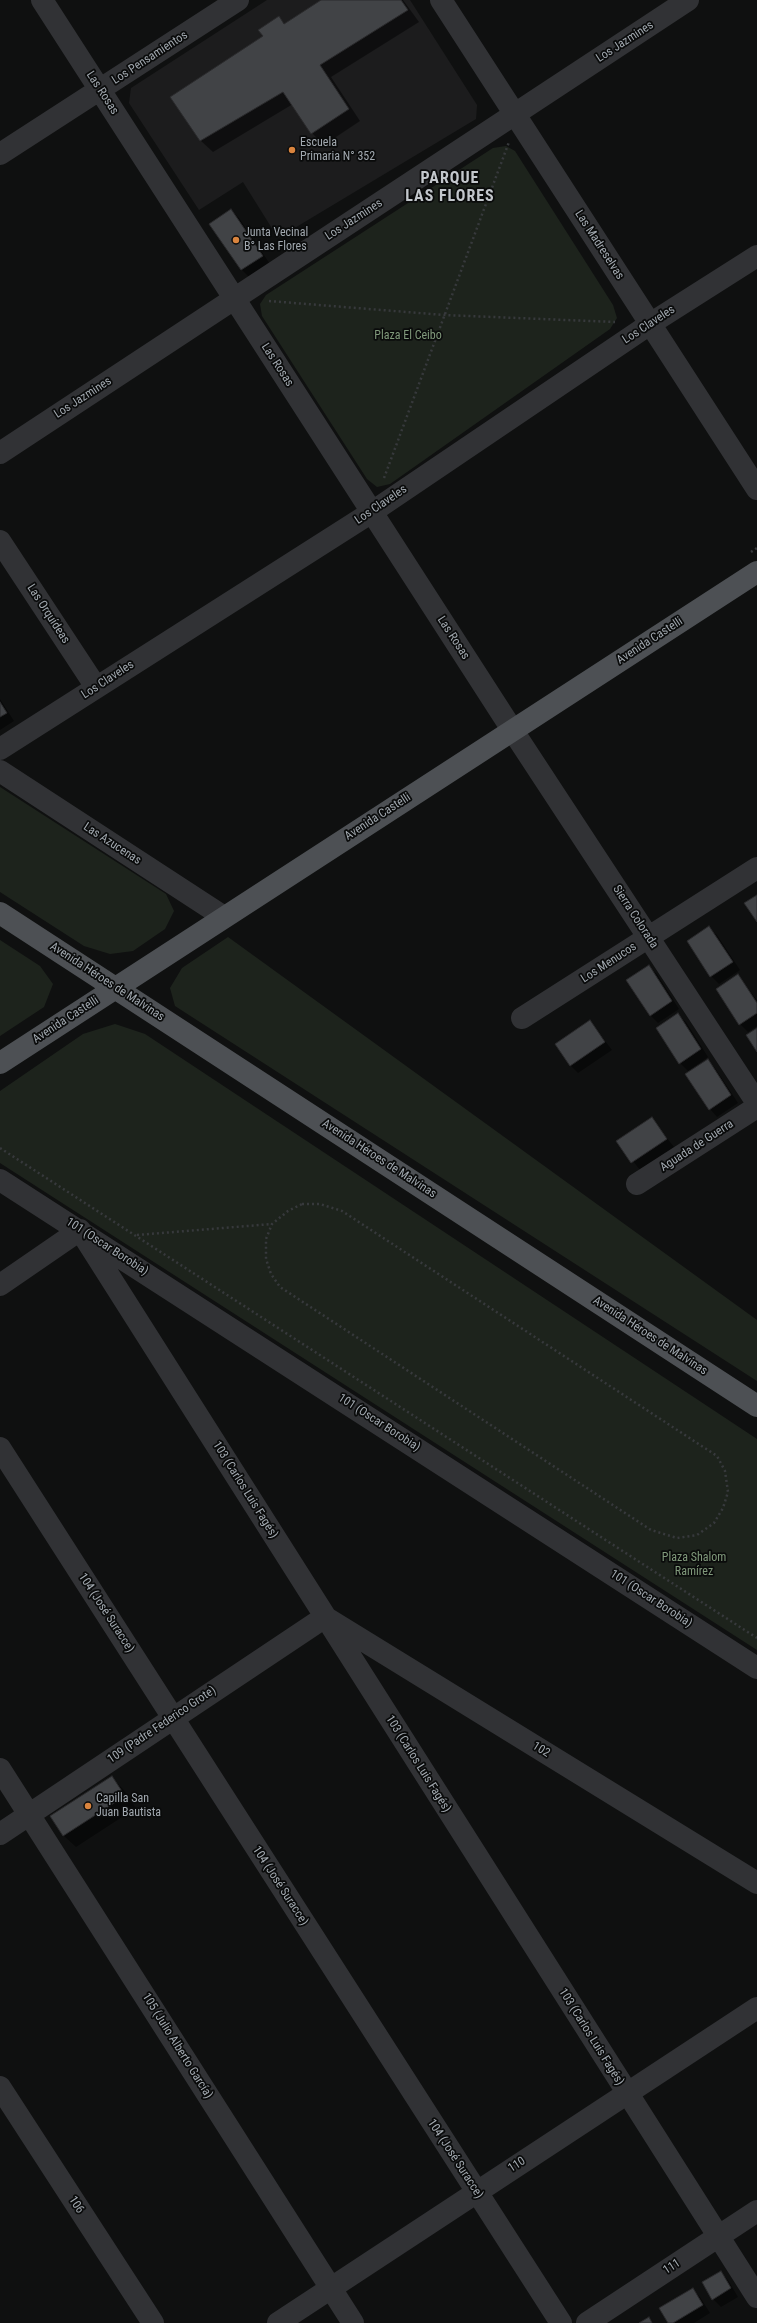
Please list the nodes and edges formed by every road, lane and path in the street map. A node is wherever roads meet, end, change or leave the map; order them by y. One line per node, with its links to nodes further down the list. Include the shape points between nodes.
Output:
1 (42, 0): 5 (street, Las Rosas)
2 (238, 0): 5 (street, Los Pensamientos)
3 (441, 0): 6 (street, Las Madreselvas)
4 (688, 0): 6 (street, Los Jazmines)
5 (100, 90): 7 (street, Los Pensamientos); 9 (street, Las Rosas)
6 (515, 114): 9 (street, Los Jazmines); 11 (path, via 508,145); 13 (street, Las Madreselvas)
7 (0, 154)
8 (757, 256): 13 (street, Los Claveles)
9 (234, 299): 14 (street, Los Jazmines); 17 (street, Las Rosas)
10 (265, 301): 11 (path)
11 (444, 315): 12 (path); 15 (path)
12 (618, 322)
13 (650, 324): 16 (street, Las Madreselvas); 17 (street, Los Claveles)
14 (0, 453)
15 (383, 482)
16 (757, 489)
17 (372, 512): 20 (street, Los Claveles); 21 (street, Las Rosas)
18 (0, 541): 20 (street, Las Orquídeas)
19 (757, 572): 21 (main road, Avenida Castelli)
20 (96, 687): 22 (street, Los Claveles)
21 (513, 731): 26 (main road, Avenida Castelli); 27 (street, Sierra Colorada)
22 (0, 749)
23 (0, 771): 26 (street, Las Azucenas)
24 (757, 868): 27 (street, Los Menucos)
25 (0, 913): 28 (main road, Avenida Héroes de Malvinas)
26 (224, 917): 28 (main road, Avenida Castelli)
27 (649, 938): 29 (street, Los Menucos); 31 (street, Sierra Colorada)
28 (116, 987): 30 (main road, Avenida Castelli); 40 (main road, Avenida Héroes de Malvinas)
29 (522, 1018)
30 (0, 1063)
31 (757, 1103)
32 (757, 1107): 35 (street, Aguada de Guerra)
33 (0, 1148): 38 (path)
34 (0, 1180): 37 (street, 101 (Oscar Borobia))
35 (636, 1184)
36 (272, 1224): 36 (path, via 302,1204 320,1204 342,1211 717,1456 725,1471 728,1492 723,1508 714,1523 697,1535 678,1538 651,1530 280,1287 271,1274 266,1260 266,1239); 38 (path)
37 (80, 1230): 39 (street); 42 (street, 103 (Carlos Luis Fagés)); 44 (street, 101 (Oscar Borobia))
38 (136, 1236): 43 (path)
39 (0, 1285)
40 (757, 1406)
41 (0, 1448): 45 (street, 104 (José Suracce))
42 (325, 1617): 45 (street, 109 (Padre Federico Grote)); 49 (street, 102); 52 (street, 103 (Carlos Luis Fagés))
43 (757, 1638)
44 (757, 1668)
45 (173, 1718): 47 (street, 109 (Padre Federico Grote)); 53 (street, 104 (José Suracce))
46 (0, 1769): 47 (street, 105 (Julio Alberto García))
47 (29, 1814): 48 (street, 109 (Padre Federico Grote)); 56 (street, 105 (Julio Alberto García))
48 (0, 1834)
49 (757, 1883)
50 (757, 2008): 52 (street, 110)
51 (0, 2087): 58 (street, 106)
52 (627, 2093): 53 (street, 110); 55 (street, 103 (Carlos Luis Fagés))
53 (476, 2192): 56 (street, 110); 61 (street, 104 (José Suracce))
54 (757, 2211): 55 (street, 111)
55 (718, 2237): 57 (street, 103 (Carlos Luis Fagés)); 62 (street, 111)
56 (331, 2288): 59 (street, 110); 60 (street, 105 (Julio Alberto García))
57 (757, 2297)
58 (153, 2323)
59 (278, 2323)
60 (353, 2323)
61 (561, 2323)
62 (587, 2323)

